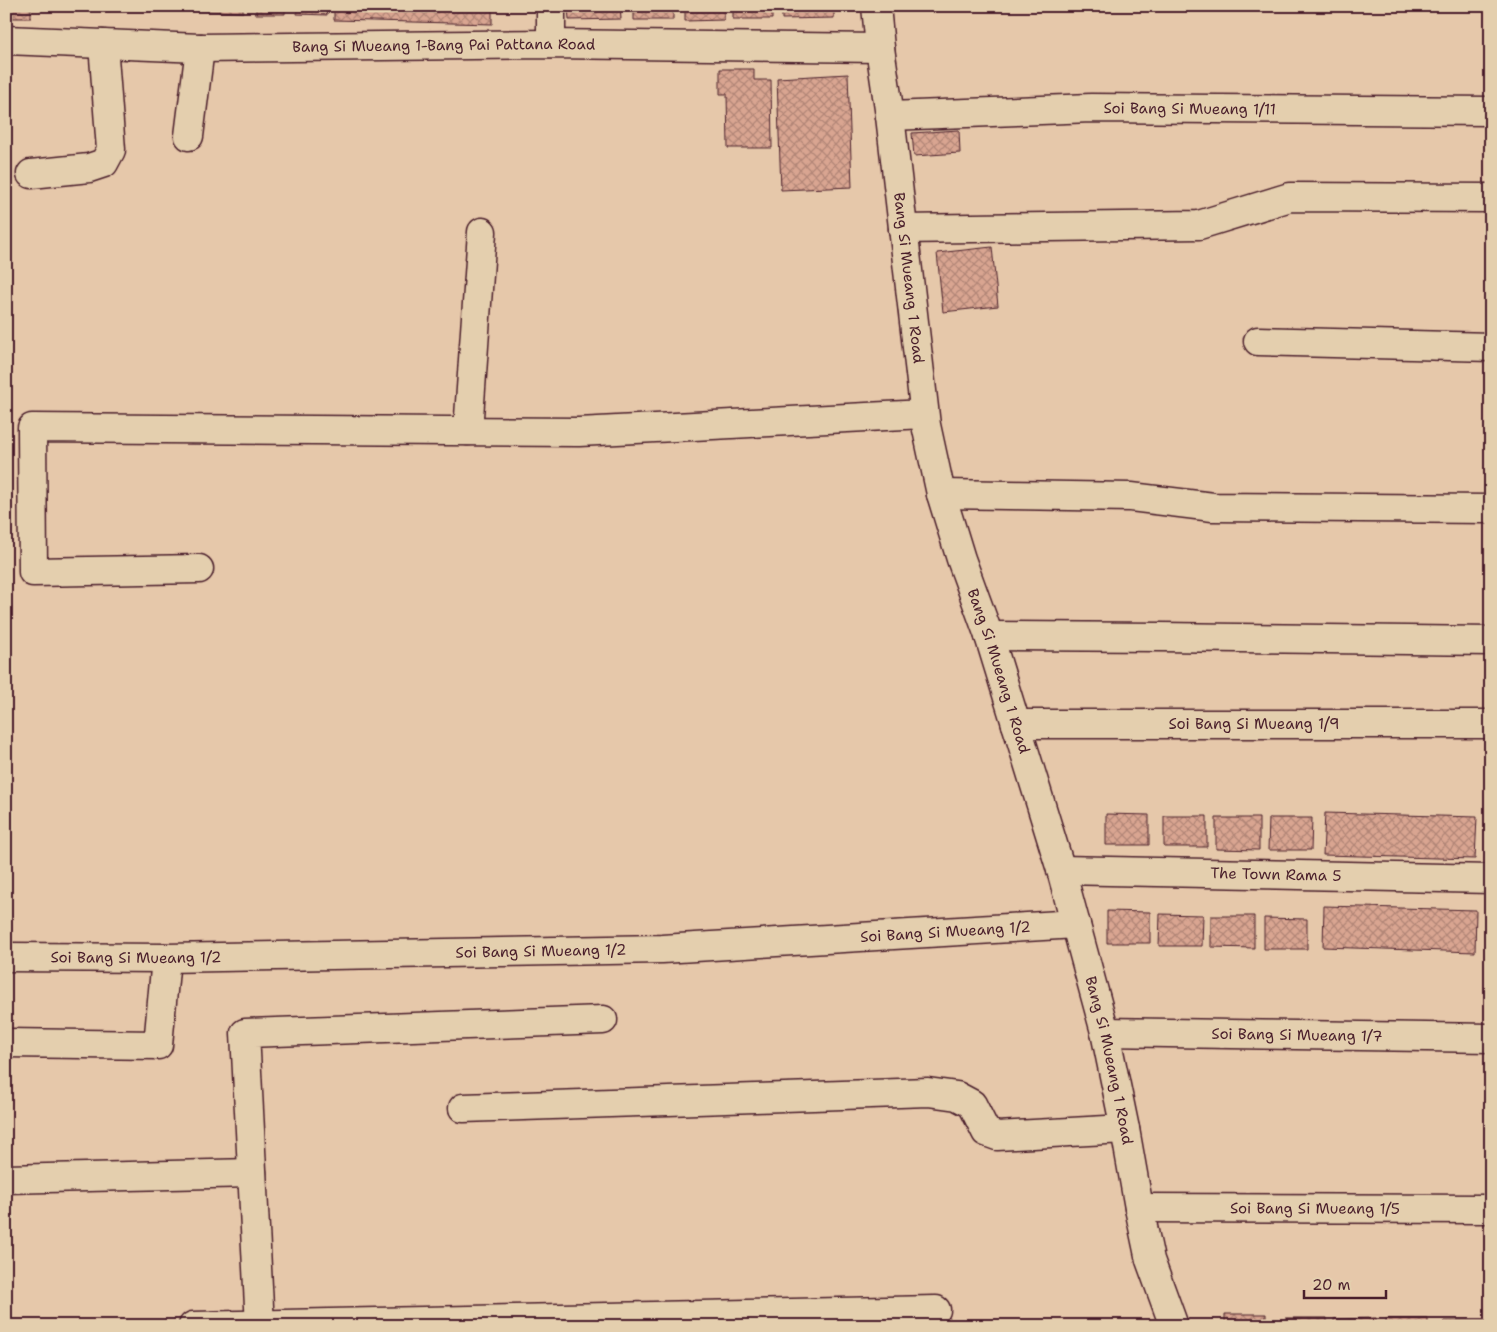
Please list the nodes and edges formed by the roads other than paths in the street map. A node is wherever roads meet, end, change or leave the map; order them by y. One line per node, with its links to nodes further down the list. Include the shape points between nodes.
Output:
1 (551, 6): 5 (street)
2 (876, 6): 7 (street, Bang Si Mueang 1 Road)
3 (6, 40): 4 (street, Bang Si Mueang 1-Bang Pai Pattana Road)
4 (103, 44): 6 (street, Bang Si Mueang 1-Bang Pai Pattana Road); 11 (street, via 111,150 104,164)
5 (551, 44): 6 (street, Bang Si Mueang 1-Bang Pai Pattana Road); 7 (street, Bang Si Mueang 1-Bang Pai Pattana Road)
6 (200, 48): 10 (street)
7 (880, 48): 9 (street, Bang Si Mueang 1 Road)
8 (1491, 111): 9 (street, Soi Bang Si Mueang 1/11, via 1091,108)
9 (890, 116): 13 (street, Bang Si Mueang 1 Road)
10 (189, 136)
11 (31, 174)
12 (1491, 198): 13 (street, via 1290,197 1199,225)
13 (903, 229): 17 (street, Bang Si Mueang 1 Road)
14 (482, 232): 18 (street)
15 (1258, 341): 16 (street)
16 (1491, 347)
17 (924, 414): 18 (street, via 579,432); 19 (street, Bang Si Mueang 1 Road)
18 (468, 430): 21 (street, via 32,428 33,572)
19 (941, 494): 20 (street, via 1131,496 1214,508); 22 (street, Bang Si Mueang 1 Road)
20 (1491, 509)
21 (199, 569)
22 (988, 636): 23 (street); 24 (street, Bang Si Mueang 1 Road)
23 (1491, 641)
24 (1016, 724): 25 (street, Soi Bang Si Mueang 1/9); 26 (street, Bang Si Mueang 1 Road)
25 (1491, 724)
26 (1061, 870): 27 (street, The Town Rama 5); 28 (street, Bang Si Mueang 1 Road)
27 (1491, 879)
28 (1076, 924): 30 (street, Soi Bang Si Mueang 1/2, via 662,949); 32 (street, Bang Si Mueang 1 Road)
29 (6, 957): 30 (street, Soi Bang Si Mueang 1/2)
30 (166, 958): 34 (street, via 158,1045)
31 (603, 1020): 37 (street, via 245,1033)
32 (1105, 1032): 33 (street, Soi Bang Si Mueang 1/7); 36 (street, Bang Si Mueang 1 Road)
33 (1491, 1038)
34 (6, 1042)
35 (463, 1108): 36 (street, via 928,1092 957,1096 972,1104 986,1132 997,1136)
36 (1125, 1129): 39 (street, Bang Si Mueang 1 Road)
37 (252, 1173): 38 (street); 42 (street)
38 (6, 1179)
39 (1139, 1208): 40 (street, Soi Bang Si Mueang 1/5); 44 (street, Bang Si Mueang 1 Road, via 1150,1260)
40 (1491, 1209)
41 (936, 1310): 42 (street)
42 (260, 1325): 43 (street)
43 (193, 1326)
44 (1174, 1326)

